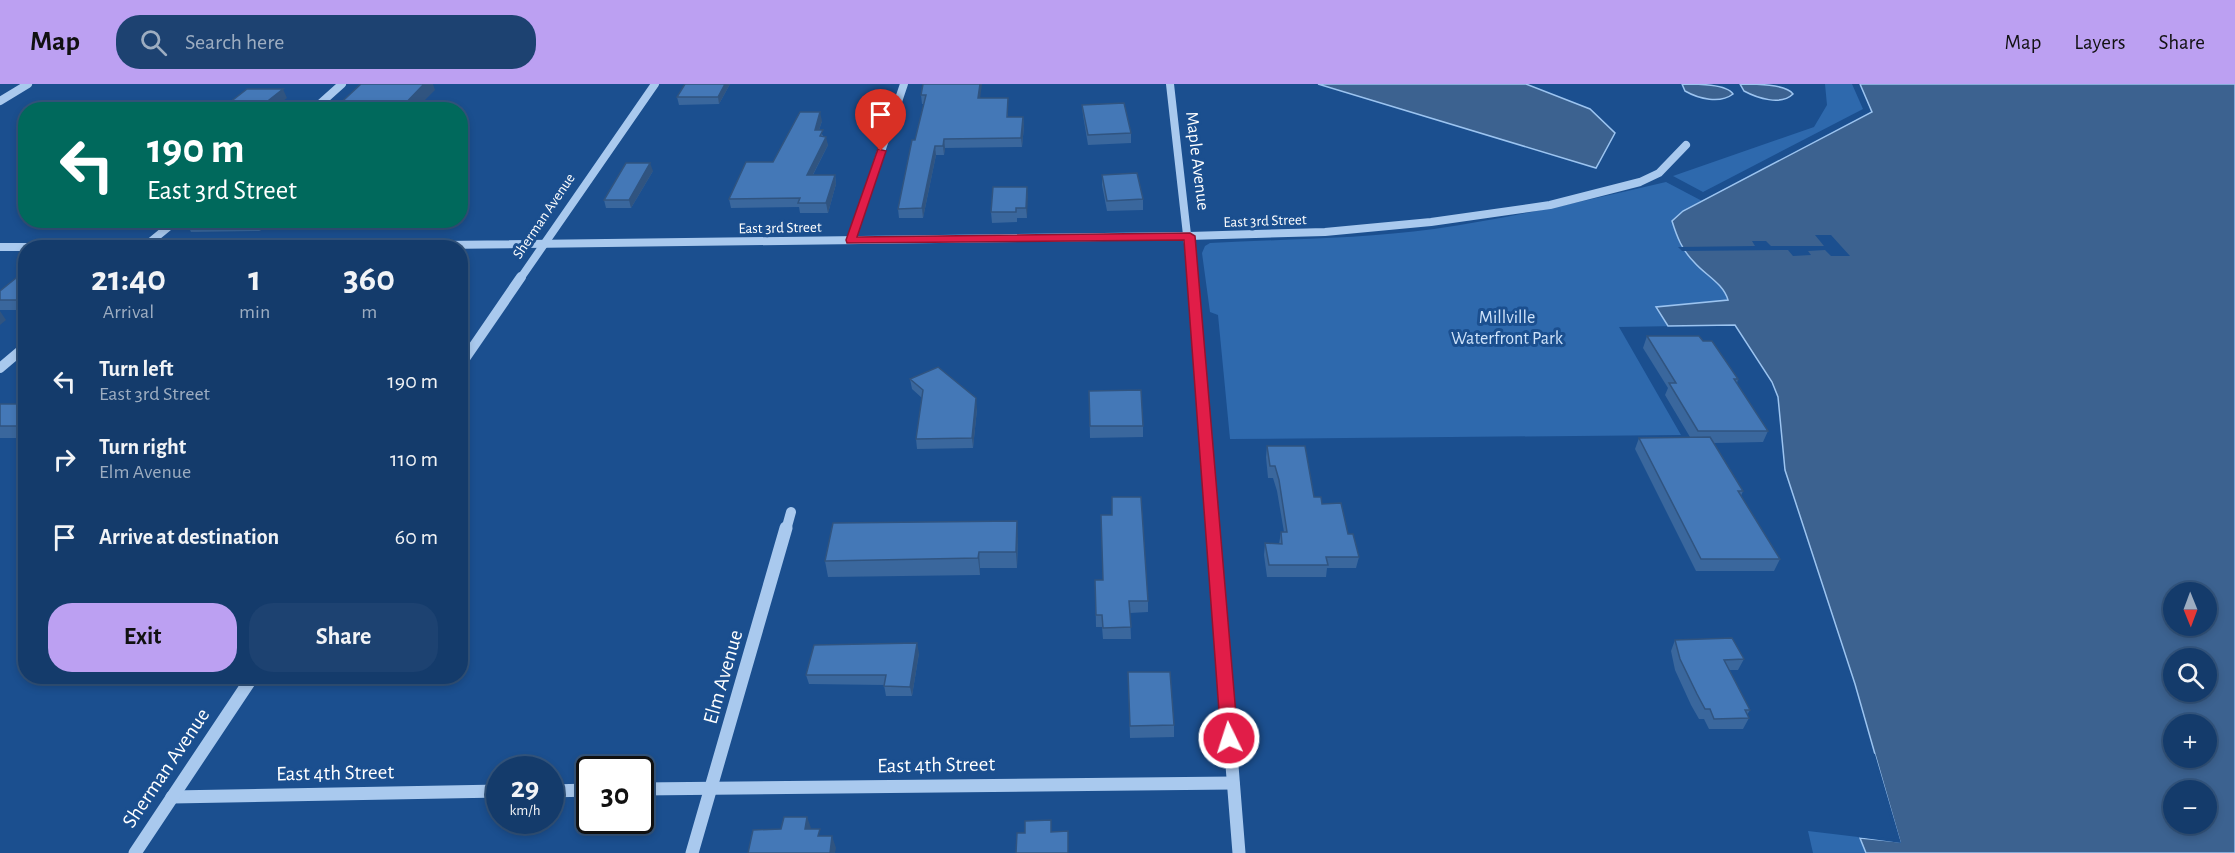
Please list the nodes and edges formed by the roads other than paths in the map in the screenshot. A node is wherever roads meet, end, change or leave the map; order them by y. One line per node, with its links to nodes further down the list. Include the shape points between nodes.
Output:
1 (28, 84): 6 (street)
2 (342, 84): 7 (street)
3 (655, 84): 13 (street, Sherman Avenue)
4 (904, 84): 12 (street)
5 (1170, 84): 10 (street, Maple Avenue)
6 (0, 101)
7 (322, 102)
8 (1686, 146): 10 (street, East 3rd Street, via 1659,172 1640,182 1550,205 1325,232)
9 (167, 228): 11 (street)
10 (1190, 236): 12 (street, East 3rd Street); 22 (street, Maple Avenue)
11 (153, 240)
12 (851, 240): 13 (street, East 3rd Street)
13 (544, 244): 14 (street, East 3rd Street); 18 (street, Sherman Avenue)
14 (468, 245)
15 (0, 248): 16 (street)
16 (18, 248)
17 (18, 353): 19 (street)
18 (468, 354)
19 (0, 368)
20 (791, 512): 23 (street, Elm Avenue)
21 (248, 684): 26 (street, Sherman Avenue)
22 (1233, 783): 23 (street, East 4th Street); 29 (street, Maple Avenue)
23 (711, 788): 24 (street, East 4th Street); 28 (street, Elm Avenue)
24 (654, 789)
25 (486, 791): 26 (street, East 4th Street)
26 (172, 797): 27 (street, Sherman Avenue)
27 (135, 853)
28 (692, 853)
29 (1239, 853)

